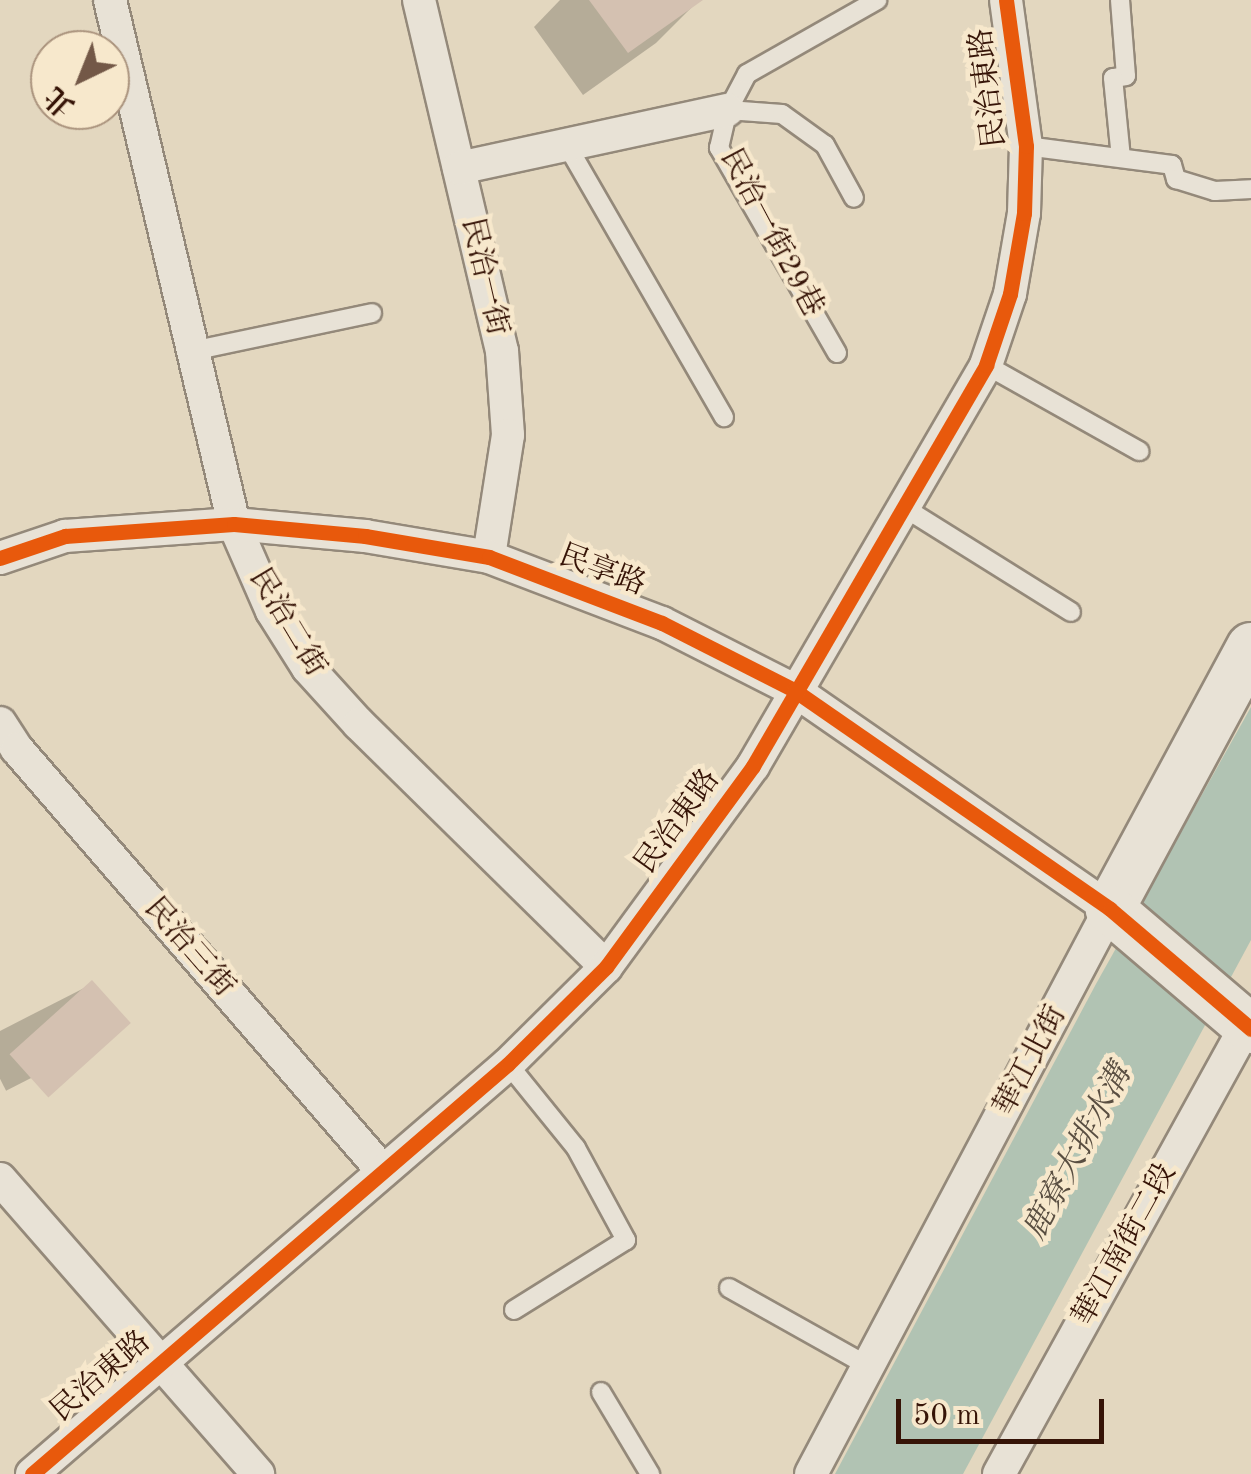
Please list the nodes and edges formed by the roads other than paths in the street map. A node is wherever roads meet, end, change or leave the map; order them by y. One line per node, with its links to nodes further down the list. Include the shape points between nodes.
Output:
1 (110, 0): 14 (street, 民治二街)
2 (419, 0): 10 (street, 民治一街)
3 (877, 0): 6 (lane, 民治一街29巷, via 748,74)
4 (1006, 0): 8 (street, 民治東路)
5 (1120, 0): 9 (lane, via 1126,76 1113,78)
6 (728, 110): 7 (street, 民治一街29巷); 12 (lane, 民治一街29巷, via 782,114 825,145); 15 (lane, 民治一街29巷, via 720,148)
7 (568, 146): 10 (street, 民治一街29巷); 17 (lane)
8 (1026, 146): 9 (lane); 16 (street, 民治東路, via 1024,213 1010,294)
9 (1121, 158): 11 (lane, via 1172,164 1176,179 1215,191)
10 (459, 168): 21 (street, 民治一街, via 502,352 508,435)
11 (1251, 189)
12 (854, 198)
13 (372, 313): 14 (lane)
14 (192, 351): 20 (street, 民治二街)
15 (836, 353)
16 (986, 364): 18 (lane); 19 (street, 民治東路)
17 (724, 417)
18 (1139, 451)
19 (903, 508): 23 (lane); 25 (street, 民治東路)
20 (234, 524): 21 (street, 民享路); 22 (street, 民享路, via 65,536); 28 (street, 民治二街, via 272,611 308,668)
21 (489, 557): 25 (street, 民享路, via 662,623)
22 (0, 558)
23 (1071, 612)
24 (1251, 646): 27 (street, 華江北街)
25 (794, 690): 27 (street, 民享路); 28 (street, 民治東路, via 753,766)
26 (0, 723): 31 (street, 民治三街)
27 (1110, 909): 29 (street); 36 (street, 華江北街)
28 (606, 967): 30 (street, 民治東路)
29 (1250, 1024): 42 (street, 華江南街二段)
30 (508, 1064): 31 (street, 民治東路); 34 (lane, via 576,1148 626,1240)
31 (382, 1170): 35 (street, 民治東路)
32 (0, 1180): 35 (street)
33 (729, 1288): 36 (lane)
34 (514, 1310)
35 (162, 1360): 38 (street, 民治東路); 39 (street)
36 (868, 1366): 41 (street, 華江北街)
37 (601, 1392): 40 (lane)
38 (32, 1474)
39 (258, 1474)
40 (650, 1474)
41 (811, 1474)
42 (999, 1474)

